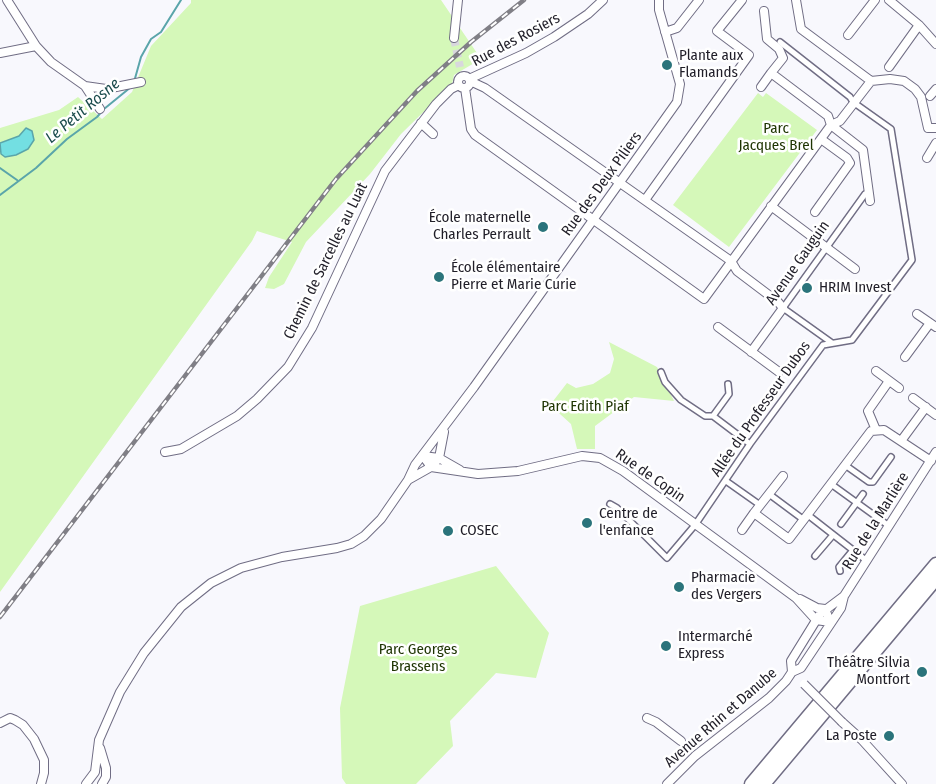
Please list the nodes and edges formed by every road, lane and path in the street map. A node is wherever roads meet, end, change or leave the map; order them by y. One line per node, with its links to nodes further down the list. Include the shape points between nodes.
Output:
1 (7, 0): 17 (street)
2 (458, 0): 14 (street)
3 (603, 0): 24 (street, Rue des Rosiers, via 554,37)
4 (659, 0): 12 (street, Rue des Deux Piliers)
5 (699, 0): 12 (street, via 676,28)
6 (742, 0): 39 (street, via 717,31 749,55)
7 (796, 0): 22 (street, via 801,29)
8 (876, 0): 13 (street)
9 (889, 0): 11 (street)
10 (764, 11): 21 (street, via 767,39 783,58)
11 (919, 25): 16 (street); 20 (street)
12 (665, 32): 37 (street, Rue des Deux Piliers, via 680,84 679,94 672,110)
13 (848, 35)
14 (454, 38)
15 (780, 42): 27 (street, Allée du Professeur Dubos)
16 (936, 44)
17 (36, 46): 18 (street); 25 (street)
18 (0, 53)
19 (460, 67): 24 (street)
20 (889, 67)
21 (771, 73): 26 (street); 30 (street, via 828,116)
22 (871, 81): 27 (street); 31 (street, via 904,81 921,97 928,128)
23 (141, 82): 25 (street, via 106,88)
24 (465, 82): 29 (street, Rue des Rosiers, via 444,96); 37 (street, via 485,88); 43 (street, via 475,135)
25 (85, 86): 28 (street)
26 (761, 87)
27 (854, 102): 30 (street, via 840,121); 51 (street, Allée du Professeur Dubos, via 891,129 912,260 852,340)
28 (100, 109)
29 (421, 123): 32 (street); 35 (street, Rue des Rosiers)
30 (831, 125): 33 (street); 38 (street, via 863,150)
31 (936, 128)
32 (433, 134)
33 (821, 139): 41 (street); 42 (street, via 850,163)
34 (936, 143): 36 (street)
35 (393, 159): 68 (street, Chemin de Sarcelles au Luat, via 312,328 288,367 237,416 181,449)
36 (927, 159)
37 (620, 182): 39 (street); 43 (street, Rue des Deux Piliers)
38 (869, 192): 40 (street); 44 (street, Avenue Gauguin)
39 (645, 200): 45 (street)
40 (870, 201)
41 (771, 206): 44 (street); 45 (street)
42 (815, 212)
43 (593, 218): 45 (street, via 704,299); 64 (street, Rue des Deux Piliers)
44 (826, 247): 46 (street); 47 (street, Avenue Gauguin)
45 (731, 261): 47 (street, via 737,271)
46 (855, 269)
47 (783, 308): 51 (street); 52 (street, Avenue Gauguin)
48 (917, 314): 49 (street)
49 (933, 325): 53 (street)
50 (718, 327): 52 (street)
51 (832, 344): 67 (street, Allée du Professeur Dubos, via 822,345)
52 (751, 352): 55 (street)
53 (905, 357)
54 (661, 372): 63 (street, via 681,400 705,416)
55 (778, 372)
56 (876, 372): 57 (street)
57 (889, 381): 59 (street); 65 (street, via 868,411)
58 (728, 384): 63 (street, via 729,394)
59 (899, 388)
60 (913, 398): 61 (street)
61 (926, 407): 62 (street); 66 (street)
62 (936, 414)
63 (713, 416): 67 (street)
64 (446, 426): 70 (street, Rue des Deux Piliers); 72 (street, Rue des Deux Piliers)
65 (873, 430): 66 (street, via 884,430); 74 (street)
66 (901, 441): 73 (street)
67 (750, 444): 79 (street, Allée du Professeur Dubos)
68 (165, 452)
69 (936, 452): 73 (street, Rue de la Marlière)
70 (423, 456): 72 (street); 75 (street); 78 (street, Rue des Deux Piliers)
71 (891, 457): 74 (street, via 873,482)
72 (439, 458): 75 (street, Rue des Deux Piliers); 76 (street)
73 (931, 460): 90 (street, Rue de la Marlière)
74 (845, 465): 80 (street)
75 (432, 467): 76 (street, Rue de Copin); 78 (street, Rue des Deux Piliers)
76 (463, 472): 89 (street, Rue de Copin, via 498,474 582,456 600,458)
77 (783, 476): 81 (street)
78 (408, 480): 107 (street, Rue des Deux Piliers, via 377,524 360,539 337,548 250,565 195,595 169,620 141,658 120,692)
79 (726, 481): 85 (street); 89 (street, Allée du Professeur Dubos)
80 (831, 484): 83 (street); 87 (street)
81 (769, 494): 85 (street); 87 (street)
82 (863, 494): 83 (street)
83 (857, 503): 88 (street); 90 (street)
84 (610, 504): 89 (street, Allée du Professeur Dubos, via 667,558)
85 (760, 505): 86 (street)
86 (754, 513): 87 (street, via 789,539); 91 (street)
87 (806, 517): 92 (street)
88 (841, 524)
89 (695, 525): 100 (street, Rue de Copin)
90 (889, 526): 95 (street, Rue de la Marlière)
91 (742, 530)
92 (833, 535): 93 (street); 94 (street)
93 (853, 549): 95 (street); 97 (street)
94 (815, 556)
95 (867, 561): 99 (street, Rue de la Marlière)
96 (936, 564): 113 (highway)
97 (840, 571)
98 (936, 579): 114 (highway)
99 (844, 596): 101 (street, Rue de la Marlière); 103 (street, Rue de la Marlière, via 841,608)
100 (796, 598): 101 (street, Rue de Copin); 102 (street, Rue de Copin)
101 (825, 609): 102 (street, Rue de la Marlière); 103 (street)
102 (816, 620): 103 (street); 104 (street, Rue de la Marlière, via 792,661)
103 (830, 622): 104 (street, Rue de la Marlière, via 801,668)
104 (792, 672): 112 (street, Avenue Rhin et Danube, via 769,698 695,756); 115 (street, bridge)
105 (647, 718): 108 (street)
106 (0, 723): 109 (street, via 15,720 34,739 44,760)
107 (99, 740): 110 (street, Rue des Deux Piliers, via 95,772); 111 (street, via 106,768)
108 (681, 741)
109 (40, 784)
110 (86, 784)
111 (102, 784)
112 (667, 784)
113 (752, 784)
114 (764, 784)
115 (901, 784)

